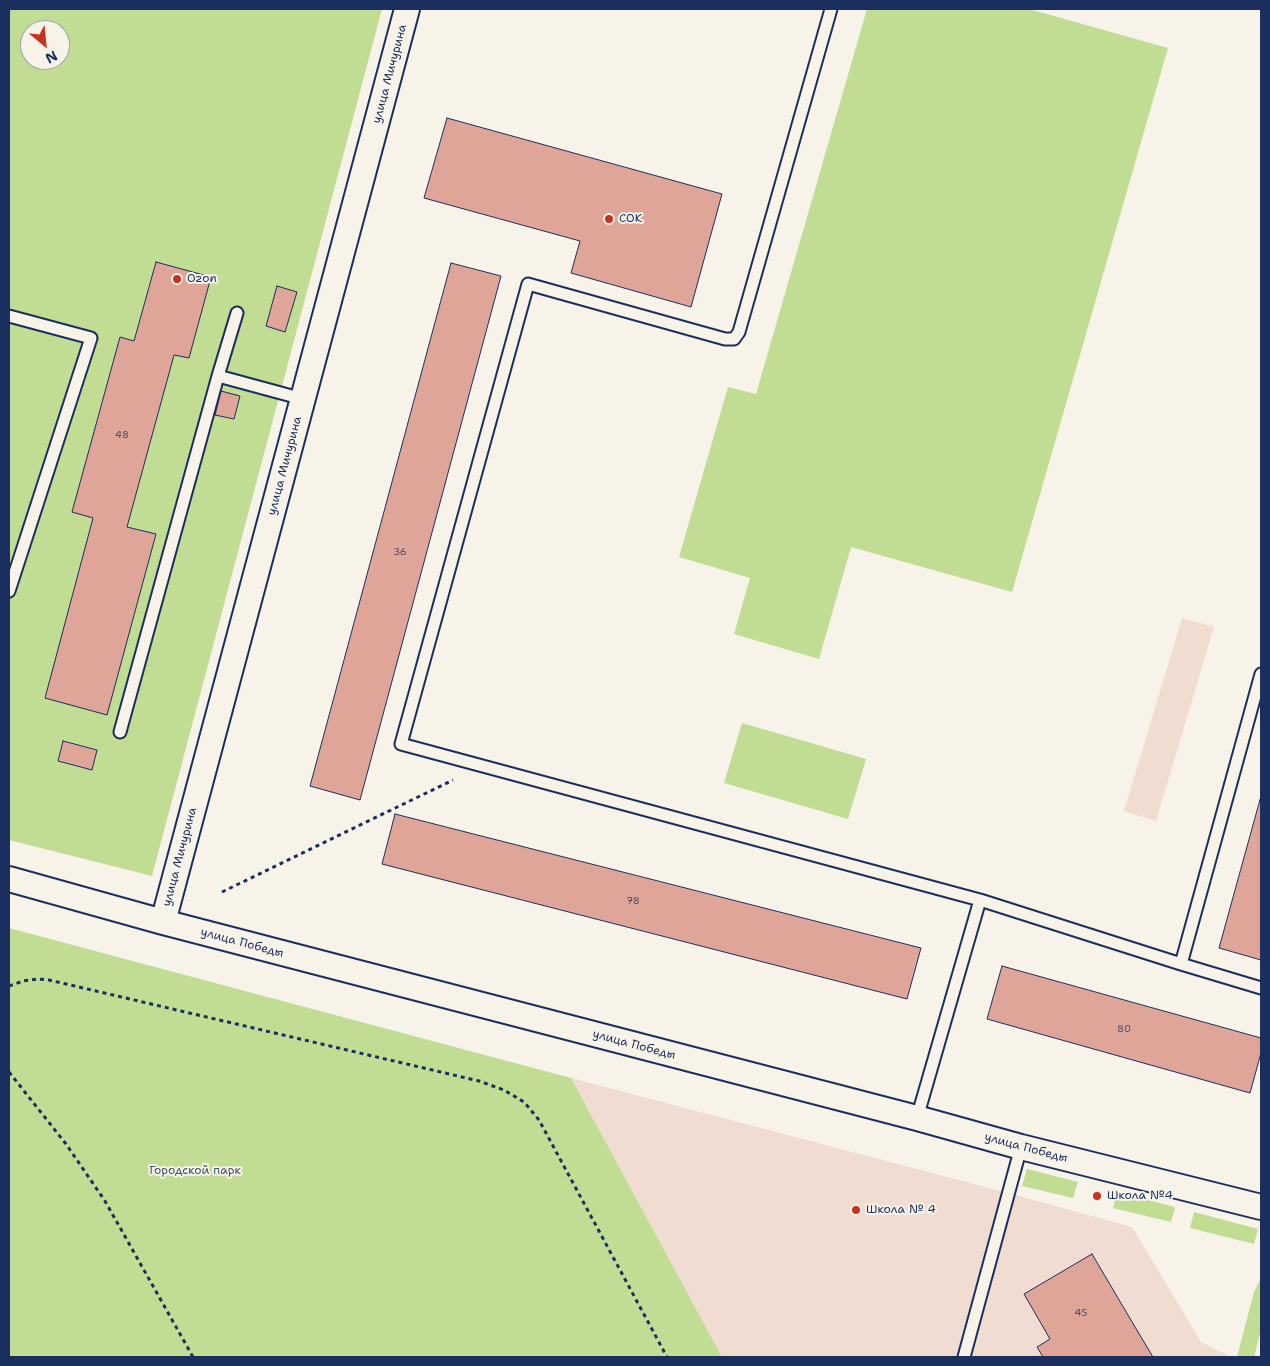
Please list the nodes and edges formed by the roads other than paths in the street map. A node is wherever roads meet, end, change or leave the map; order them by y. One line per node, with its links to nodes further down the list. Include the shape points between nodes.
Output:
1 (407, 9): 6 (street, улица Мичурина)
2 (831, 9): 11 (lane, via 739,332 734,339 528,284 401,744)
3 (236, 313): 5 (lane)
4 (9, 316): 7 (lane, via 91,338)
5 (218, 376): 6 (lane); 9 (lane)
6 (303, 399): 12 (street, улица Мичурина)
7 (9, 591)
8 (1261, 674): 13 (lane)
9 (120, 732)
10 (9, 879): 12 (street, улица Победы)
11 (980, 900): 13 (lane); 15 (lane)
12 (162, 922): 15 (street, улица Победы)
13 (1181, 964): 14 (lane)
14 (1261, 988)
15 (917, 1118): 16 (street, улица Победы)
16 (1021, 1147): 17 (street, улица Победы); 18 (lane)
17 (1261, 1207)
18 (964, 1357)

